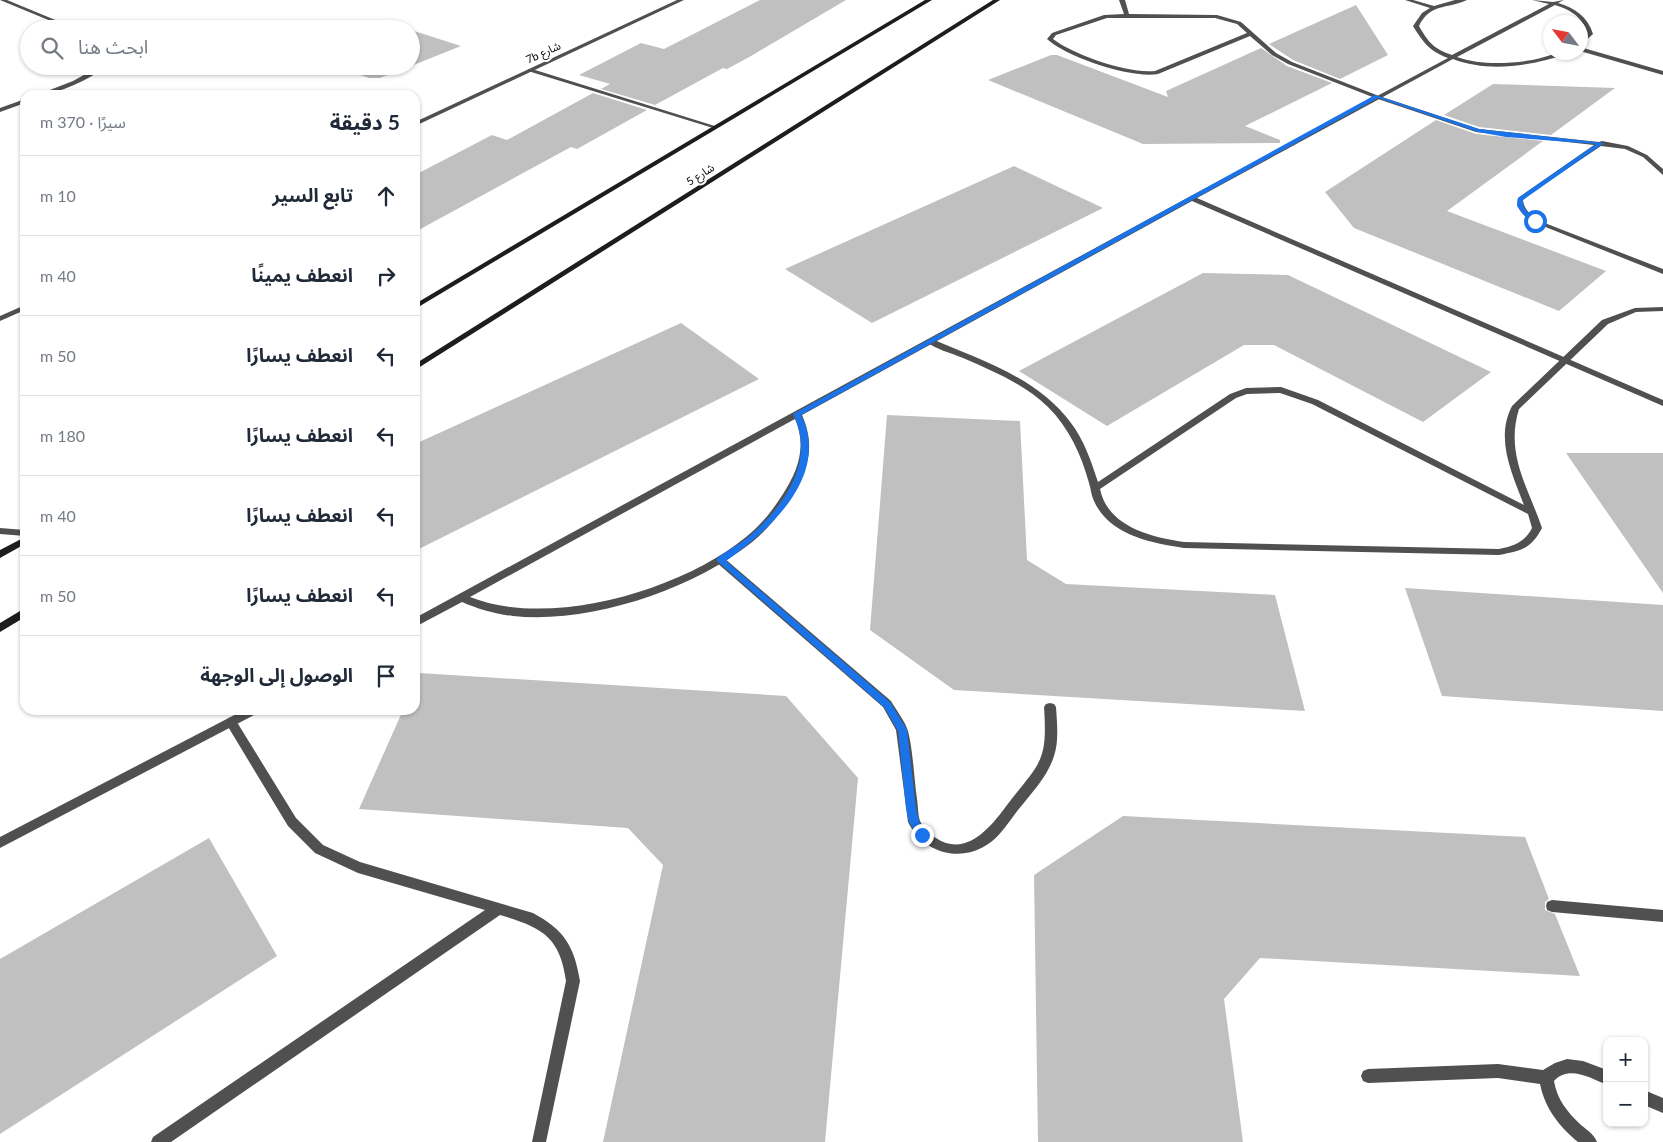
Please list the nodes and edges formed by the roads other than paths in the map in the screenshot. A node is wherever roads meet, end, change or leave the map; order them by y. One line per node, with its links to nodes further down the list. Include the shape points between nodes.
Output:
1 (3, 0): 13 (street)
2 (681, 0): 20 (street, 7b شارع)
3 (929, 0): 28 (street)
4 (997, 0): 39 (street, شارع 5)
5 (1122, 0): 11 (street)
6 (1408, 0): 10 (street)
7 (1464, 0): 10 (street)
8 (1535, 0): 9 (street)
9 (1558, 2): 12 (street); 18 (street)
10 (1435, 8): 18 (street, via 1418,19 1418,33 1435,50)
11 (1127, 15): 15 (street, via 1215,16 1239,24); 15 (street, via 1092,19 1054,34 1050,39 1059,46 1142,74 1156,73)
12 (1578, 15)
13 (53, 20)
14 (1588, 25): 16 (street)
15 (1250, 34): 24 (street, via 1290,63)
16 (1588, 36)
17 (1588, 51): 21 (street)
18 (1450, 57): 19 (street, via 1518,64); 24 (street)
19 (1543, 60)
20 (530, 70): 27 (street, 7b شارع); 28 (street)
21 (1663, 73)
22 (88, 75): 23 (street)
23 (53, 90)
24 (1377, 96): 29 (street, via 1478,131); 31 (street)
25 (20, 103): 26 (street)
26 (0, 110)
27 (420, 122)
28 (715, 127): 33 (street)
29 (1602, 143): 30 (street, via 1638,151); 32 (street, via 1526,194 1520,199 1520,206 1530,217 1549,228)
30 (1663, 173)
31 (1191, 198): 37 (street); 38 (street)
32 (1663, 272)
33 (420, 304)
34 (20, 309): 36 (street)
35 (1663, 309): 38 (street, via 1635,310 1613,317)
36 (0, 319)
37 (929, 341): 41 (street); 42 (street, via 1010,377 1048,403 1075,434)
38 (1564, 360): 40 (street); 43 (street, via 1515,408 1509,422 1509,453)
39 (420, 365)
40 (1663, 403)
41 (797, 414): 48 (street, via 803,426 807,451 790,494 773,518 750,540); 49 (street)
42 (1095, 488): 43 (street, via 1099,502 1123,526 1142,536 1184,544 1499,552 1519,548 1532,540 1537,528); 43 (street, via 1233,396 1263,389 1281,390 1316,402)
43 (1533, 513)
44 (0, 531): 45 (street)
45 (20, 532)
46 (20, 543): 47 (street)
47 (0, 555)
48 (720, 560): 49 (street, via 649,592 553,612 503,611); 53 (street, via 887,704 902,730 914,822 922,835 936,844 952,849 984,841 1032,784 1049,756)
49 (462, 598): 51 (street)
50 (20, 615): 52 (street)
51 (420, 620)
52 (0, 628)
53 (1050, 707)
54 (245, 715): 55 (street)
55 (232, 722): 56 (street); 58 (street, via 292,822 319,849 358,867)
56 (0, 843)
57 (1552, 906): 59 (street)
58 (498, 910): 65 (street); 66 (street, via 528,916 547,926 562,940 571,960 574,981 570,1004)
59 (1663, 916)
60 (1368, 1076): 62 (street, via 1498,1070)
61 (1603, 1076): 62 (street, via 1579,1066 1564,1065 1553,1069)
62 (1546, 1078): 67 (street, via 1552,1103 1561,1117)
63 (1648, 1099): 64 (street)
64 (1663, 1106)
65 (158, 1142)
66 (539, 1142)
67 (1590, 1142)

